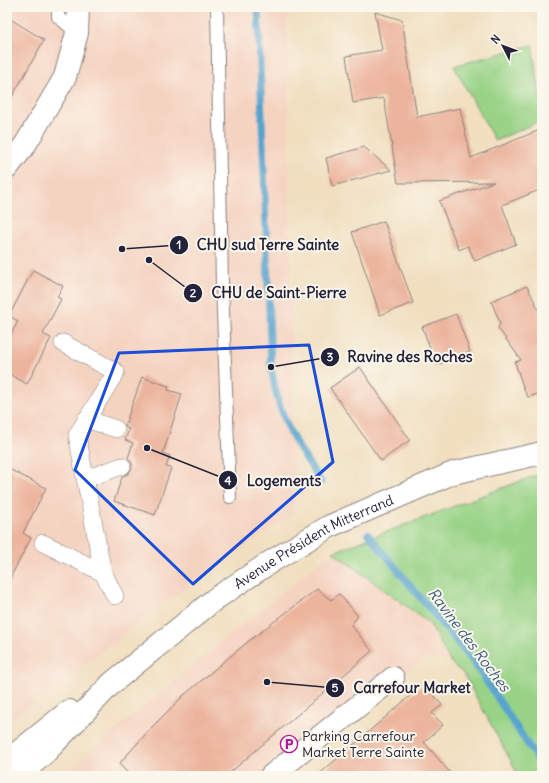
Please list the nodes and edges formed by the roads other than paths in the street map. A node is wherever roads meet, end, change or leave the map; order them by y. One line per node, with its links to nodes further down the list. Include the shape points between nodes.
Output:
1 (58, 7): 4 (lane, via 58,17)
2 (78, 7): 4 (main road)
3 (217, 7): 12 (lane)
4 (77, 33): 5 (main road, via 66,77)
5 (7, 168)
6 (63, 343): 7 (street, via 116,372)
7 (86, 419): 8 (street); 11 (street, via 77,435)
8 (116, 429)
9 (542, 453): 17 (main road, Avenue Président Mitterrand, via 453,473 330,526 215,599)
10 (122, 466): 11 (street)
11 (86, 478): 14 (street)
12 (230, 497)
13 (43, 543): 14 (street)
14 (103, 573): 15 (street)
15 (115, 596)
16 (393, 678): 20 (main road)
17 (112, 683): 18 (main road, Avenue Président Mitterrand, via 75,706); 19 (main road, Avenue Président Mitterrand, via 46,752)
18 (7, 761)
19 (19, 776)
20 (271, 776)

